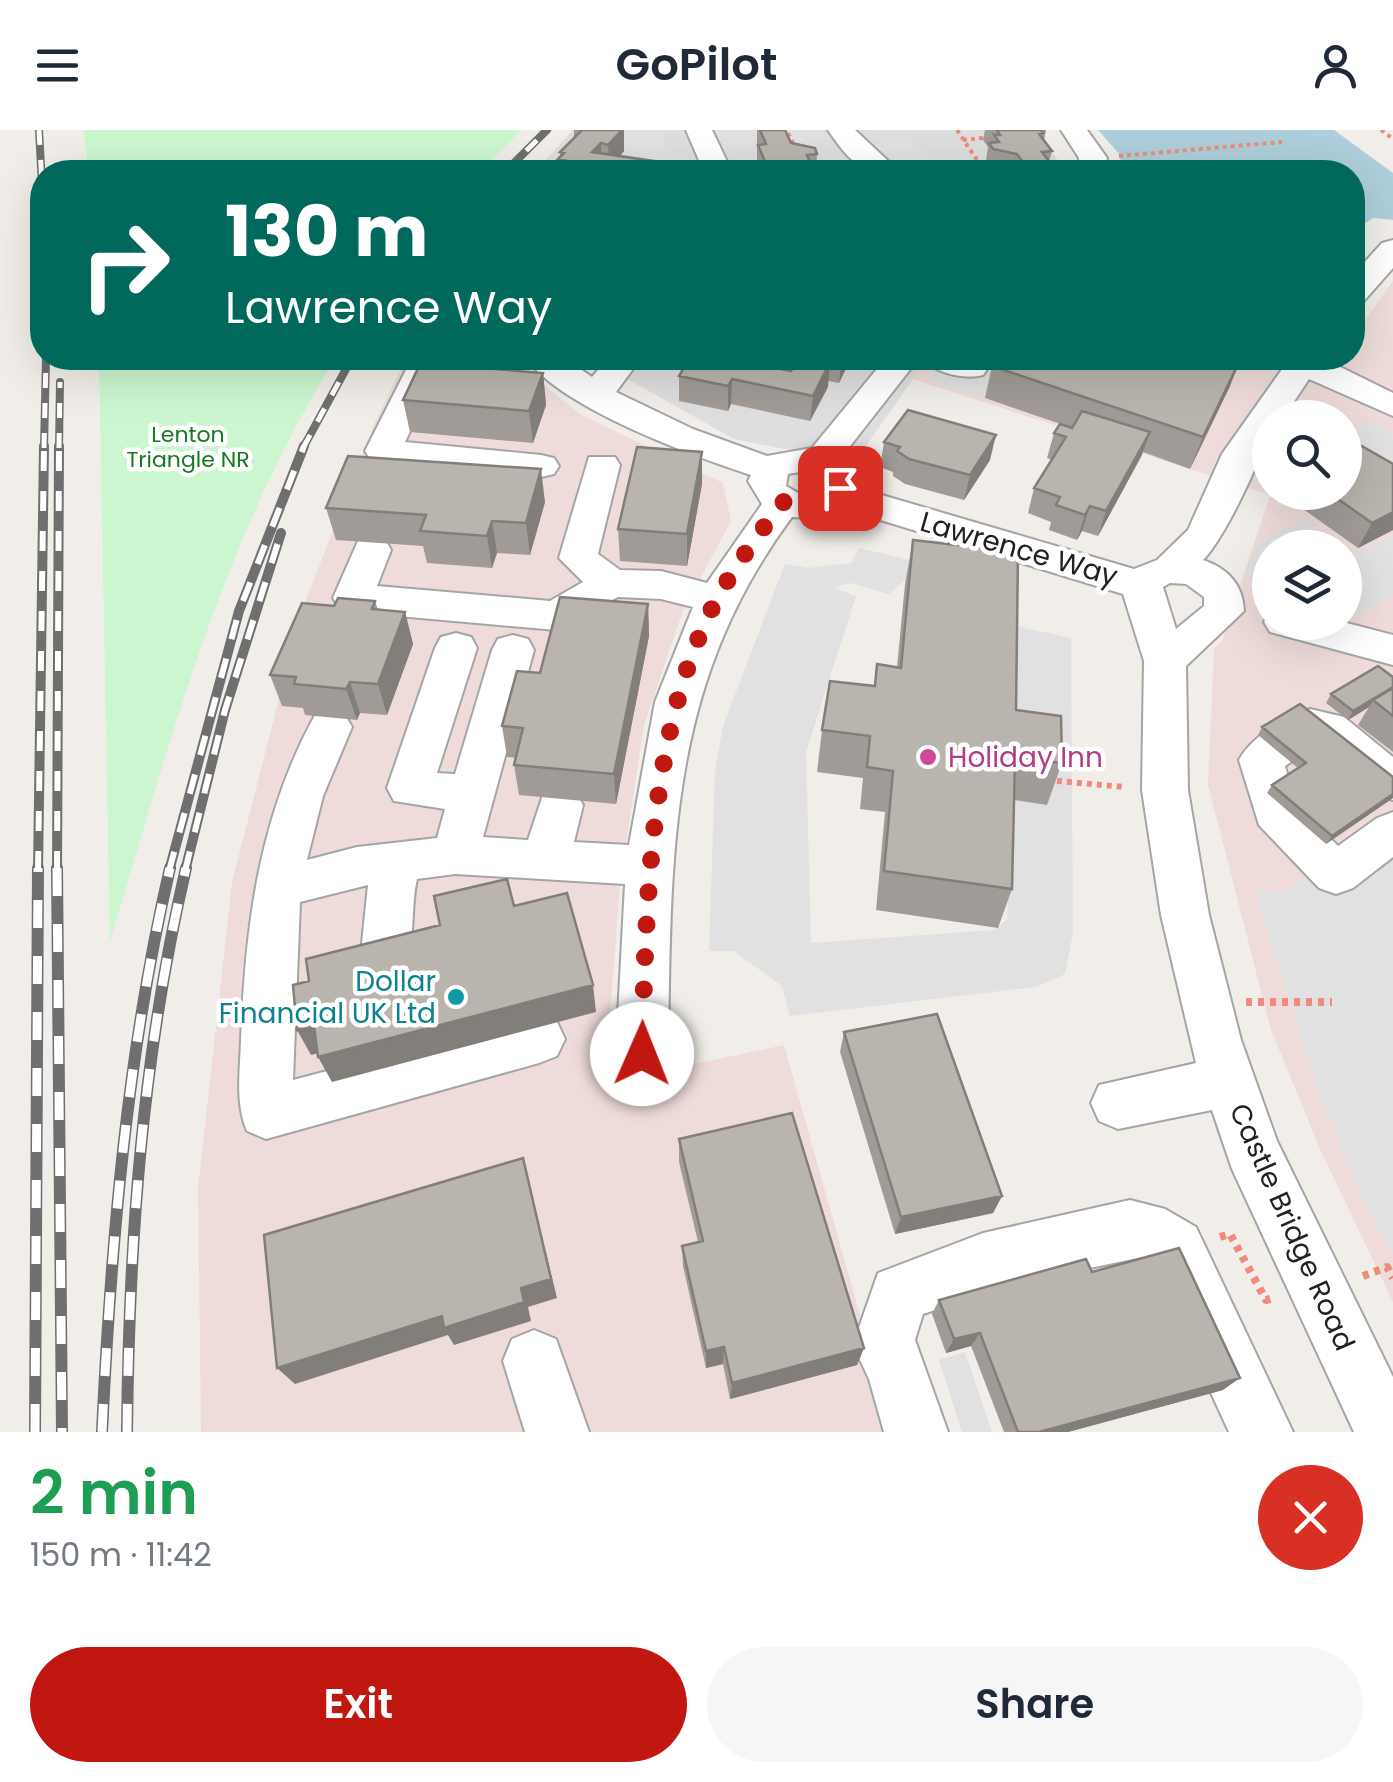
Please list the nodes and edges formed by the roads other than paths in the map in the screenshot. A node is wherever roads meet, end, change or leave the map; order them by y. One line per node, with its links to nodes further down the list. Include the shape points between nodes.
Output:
1 (699, 130): 4 (street)
2 (841, 130): 5 (street)
3 (1074, 130): 6 (street)
4 (713, 160)
5 (870, 160)
6 (1093, 160)
7 (1393, 249): 8 (street)
8 (1365, 280)
9 (435, 370): 18 (street, via 383,451)
10 (559, 370): 15 (street, Lawrence Way)
11 (616, 370): 15 (street)
12 (896, 370): 19 (street)
13 (1297, 370): 21 (street, via 1240,454)
14 (1323, 370): 16 (street)
15 (596, 396): 20 (street, Lawrence Way)
16 (1393, 406)
17 (602, 465): 23 (street, via 578,558)
18 (541, 466)
19 (828, 478): 20 (street, Lawrence Way, via 814,506); 24 (street, Lawrence Way)
20 (777, 486): 25 (street)
21 (1204, 537): 24 (street); 26 (street)
22 (372, 550): 23 (street, via 352,598 556,616)
23 (611, 583): 25 (street, via 661,585)
24 (1155, 588): 26 (street, via 1168,620); 32 (street, Castle Bridge Road)
25 (716, 600): 41 (street, via 685,675)
26 (1211, 603): 27 (street); 32 (street)
27 (1252, 614)
28 (1354, 640): 31 (street)
29 (456, 648): 35 (street, via 410,788)
30 (513, 650): 35 (street)
31 (1393, 650)
32 (1166, 662): 46 (street, Castle Bridge Road, via 1166,790 1185,915)
33 (330, 727): 42 (street, via 297,806)
34 (1393, 782): 37 (street, via 1330,730 1310,726 1261,760 1274,812 1336,874)
35 (472, 794): 38 (street)
36 (560, 805): 39 (street)
37 (1393, 831)
38 (455, 855): 39 (street); 40 (street)
39 (546, 860): 41 (street)
40 (398, 862): 42 (street); 43 (street, via 387,904)
41 (650, 866): 45 (street)
42 (279, 887): 44 (street, via 268,966 266,1113)
43 (386, 953)
44 (539, 1039)
45 (642, 1054)
46 (1228, 1082): 47 (street); 52 (street, Castle Bridge Road, via 1252,1150)
47 (1118, 1103)
48 (534, 1361): 49 (street)
49 (556, 1432)
50 (916, 1432): 51 (street, via 883,1344 899,1294 1011,1255 1145,1230 1175,1248)
51 (1261, 1432)
52 (1387, 1432)

